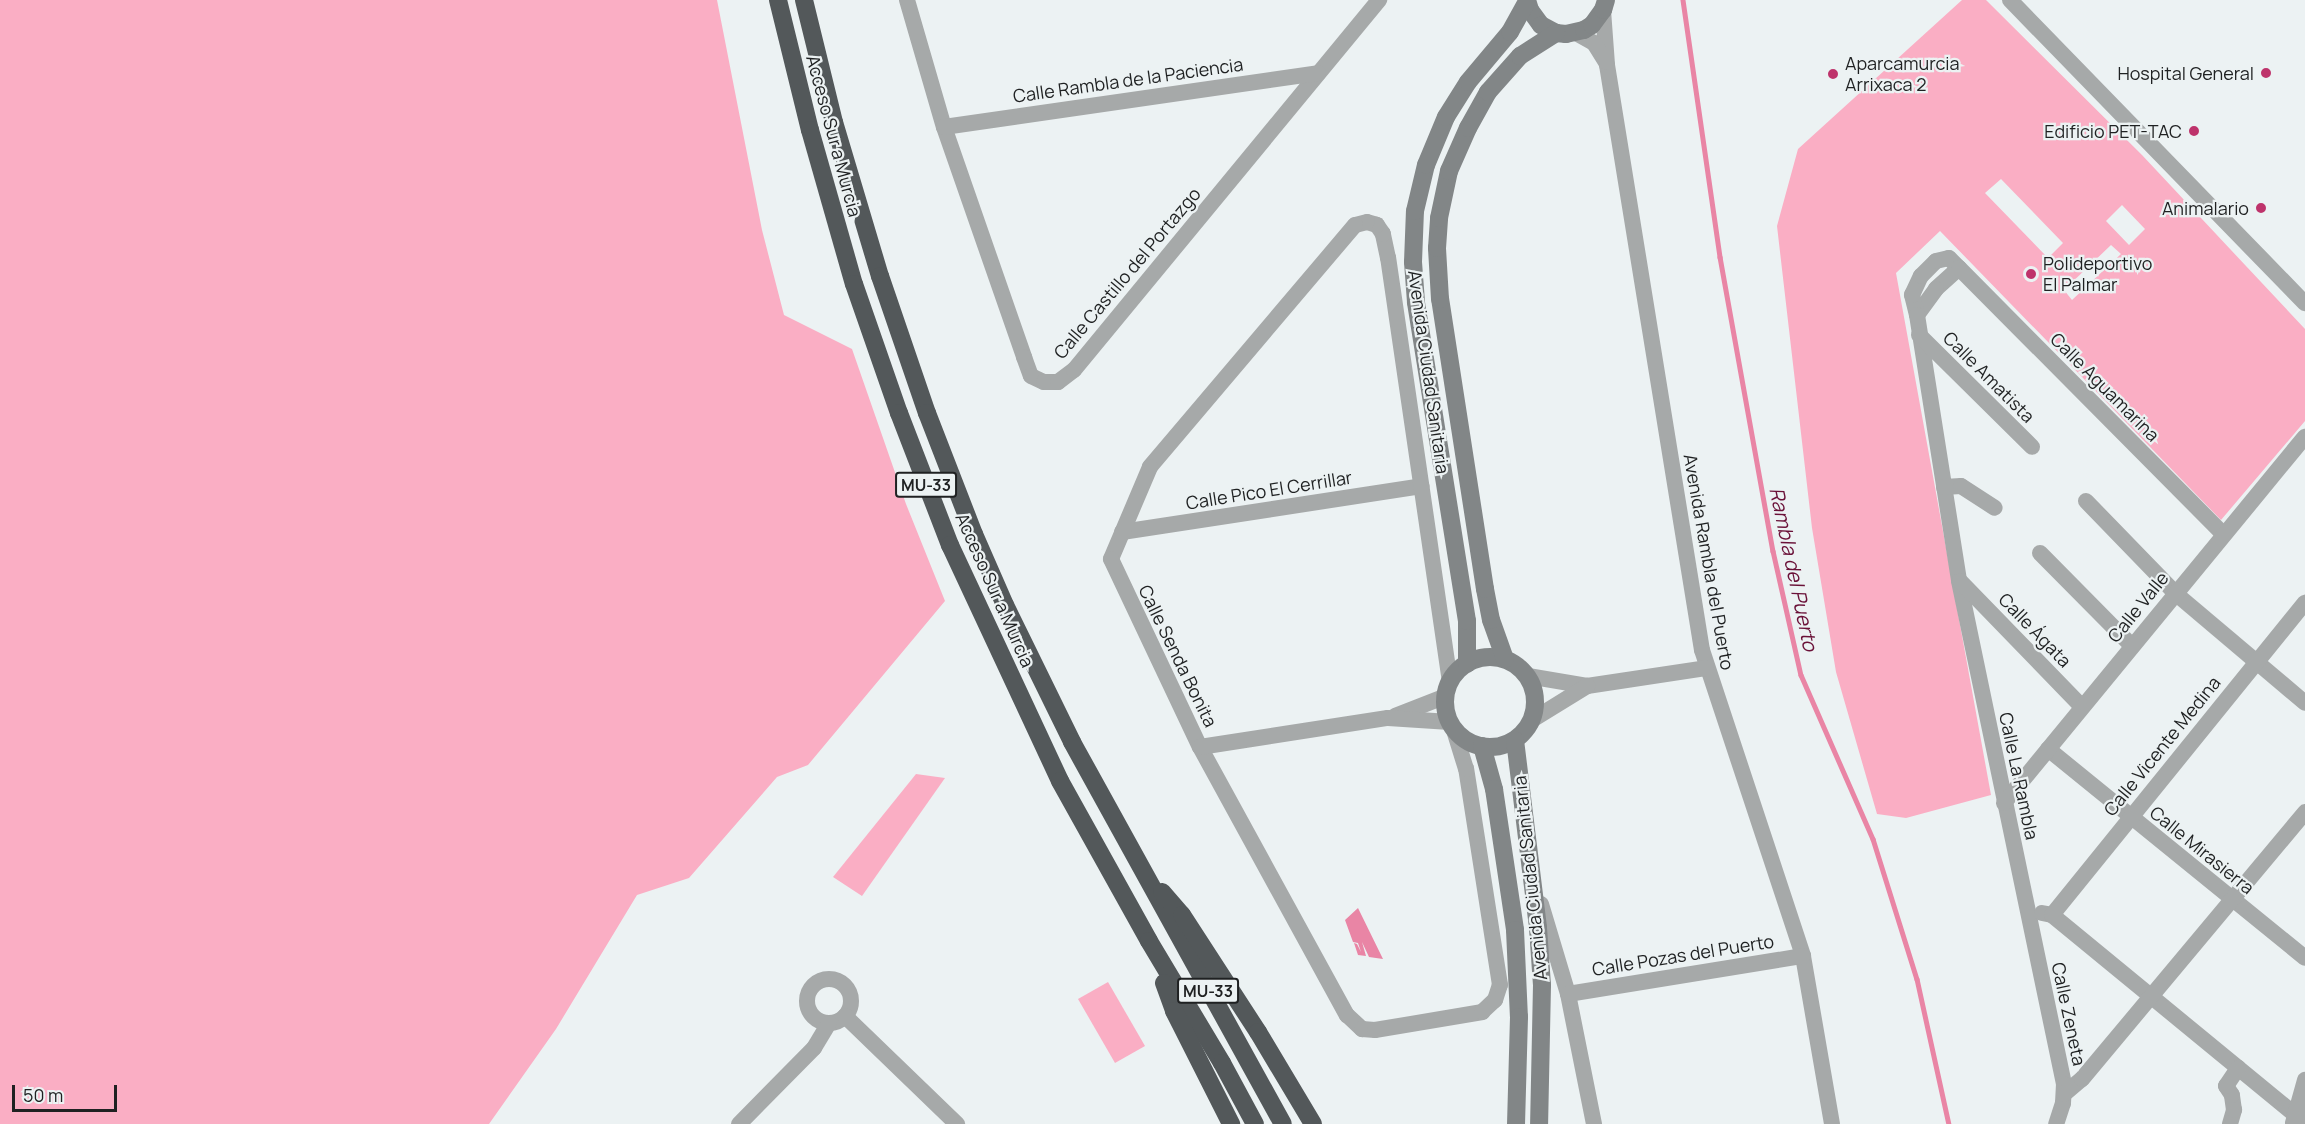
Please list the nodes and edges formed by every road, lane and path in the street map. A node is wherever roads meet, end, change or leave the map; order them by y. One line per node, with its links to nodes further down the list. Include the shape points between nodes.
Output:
1 (778, 0): 53 (highway, Acceso Sur a Murcia / MU-33, via 854,284 926,485 982,617 1060,781)
2 (804, 0): 48 (highway, Acceso Sur a Murcia / MU-33, via 860,211 950,475 1041,681)
3 (907, 0): 12 (street, Calle Castillo del Portazgo)
4 (1379, 0): 11 (street, Calle Castillo del Portazgo)
5 (2010, 0): 14 (street)
6 (1527, 1): 8 (street, via 1540,25); 31 (street, Avenida Ciudad Sanitaria, via 1510,32 1468,82 1446,117 1426,165 1415,211 1416,302 1467,621)
7 (1604, 5): 9 (street, via 1592,25); 10 (street, Avenida Rambla del Puerto)
8 (1556, 33): 9 (street); 29 (street, Avenida Ciudad Sanitaria, via 1520,56 1488,92 1449,171 1439,218 1440,299 1485,589)
9 (1576, 33): 10 (street, Avenida Rambla del Puerto, via 1594,44)
10 (1607, 65): 32 (street, Avenida Rambla del Puerto)
11 (1318, 73): 12 (street, Calle Rambla de la Paciencia); 12 (street, Calle Castillo del Portazgo, via 1074,370 1058,382 1044,382 1031,376)
12 (944, 127)
13 (1959, 268): 15 (street, Calle La Rambla, via 1949,258 1936,261 1921,276 1912,295); 23 (street, Calle Aguamarina)
14 (2305, 303)
15 (1919, 335): 17 (street, Calle Amatista); 19 (street, Calle La Rambla)
16 (2305, 437): 23 (street, Calle Valle)
17 (2032, 447)
18 (1420, 486): 22 (street, Calle Pico El Cerrillar); 22 (street, Calle Senda Bonita, via 1388,258 1383,234 1377,225 1367,222 1355,225 1150,467); 35 (street)
19 (1944, 487): 21 (street, via 1960,486); 25 (street, Calle La Rambla)
20 (2086, 501): 26 (street)
21 (1995, 508)
22 (1122, 532): 43 (street, Calle Senda Bonita, via 1111,559 1113,566)
23 (2223, 534): 26 (street, Calle Valle)
24 (2040, 553): 28 (street)
25 (1959, 581): 37 (street, Calle Ágata); 45 (street, Calle La Rambla)
26 (2175, 593): 28 (street, Calle Valle); 30 (street)
27 (2305, 603): 30 (street, Calle Vicente Medina)
28 (2132, 646): 37 (street, Calle Valle)
29 (1505, 659): 31 (street, via 1485,657); 33 (street)
30 (2257, 661): 36 (street); 47 (street, Calle Vicente Medina)
31 (1467, 664): 35 (street)
32 (1706, 668): 34 (street); 54 (street, Avenida Rambla del Puerto)
33 (1528, 676): 34 (street); 39 (street, via 1535,694)
34 (1587, 686): 39 (street)
35 (1448, 689): 38 (street); 40 (street)
36 (2305, 704)
37 (2082, 707): 44 (street, Calle Valle)
38 (1388, 718): 40 (street); 43 (street)
39 (1532, 720): 41 (street)
40 (1451, 724): 42 (street, via 1465,740); 43 (street, Calle Senda Bonita, via 1466,769 1500,985 1495,1000 1482,1012 1375,1030 1362,1029 1347,1015)
41 (1515, 740): 42 (street); 49 (street, Avenida Ciudad Sanitaria)
42 (1482, 746): 71 (street, Avenida Ciudad Sanitaria, via 1494,789 1515,930 1519,1017)
43 (1200, 747)
44 (2048, 749): 45 (street, Calle Valle); 47 (street, Calle Mirasierra)
45 (2004, 803): 51 (street, Calle La Rambla)
46 (2305, 812): 50 (street)
47 (2130, 817): 50 (street, Calle Mirasierra); 52 (street, Calle Vicente Medina)
48 (1134, 858): 69 (highway, Acceso Sur a Murcia / MU-33); 70 (highway, via 1182,915)
49 (1531, 874): 56 (street); 72 (street, Avenida Ciudad Sanitaria, via 1542,985)
50 (2232, 899): 55 (street, Calle Mirasierra); 57 (street)
51 (2026, 910): 52 (street); 62 (street, Calle Zeneta)
52 (2052, 915): 57 (street)
53 (1149, 942): 67 (highway, via 1174,1011); 68 (highway, Acceso Sur a Murcia / MU-33)
54 (1803, 956): 56 (street, Calle Pozas del Puerto); 74 (street, Avenida Rambla del Puerto)
55 (2305, 958)
56 (1568, 994): 73 (street)
57 (2151, 996): 60 (street); 62 (street, via 2076,1086)
58 (845, 1016): 59 (street); 59 (street, via 851,1000 844,984 828,978 820,980 808,993 808,1010 820,1022); 66 (street)
59 (829, 1023): 65 (street, via 814,1048)
60 (2238, 1068): 63 (street); 75 (street, via 2226,1086 2234,1110)
61 (2305, 1080): 63 (street)
62 (2064, 1094): 64 (street, Calle Zeneta)
63 (2297, 1118)
64 (2060, 1122)
65 (739, 1124)
66 (957, 1124)
67 (1231, 1124)
68 (1255, 1124)
69 (1283, 1124)
70 (1313, 1124)
71 (1516, 1124)
72 (1539, 1124)
73 (1594, 1124)
74 (1832, 1124)
75 (2230, 1124)

